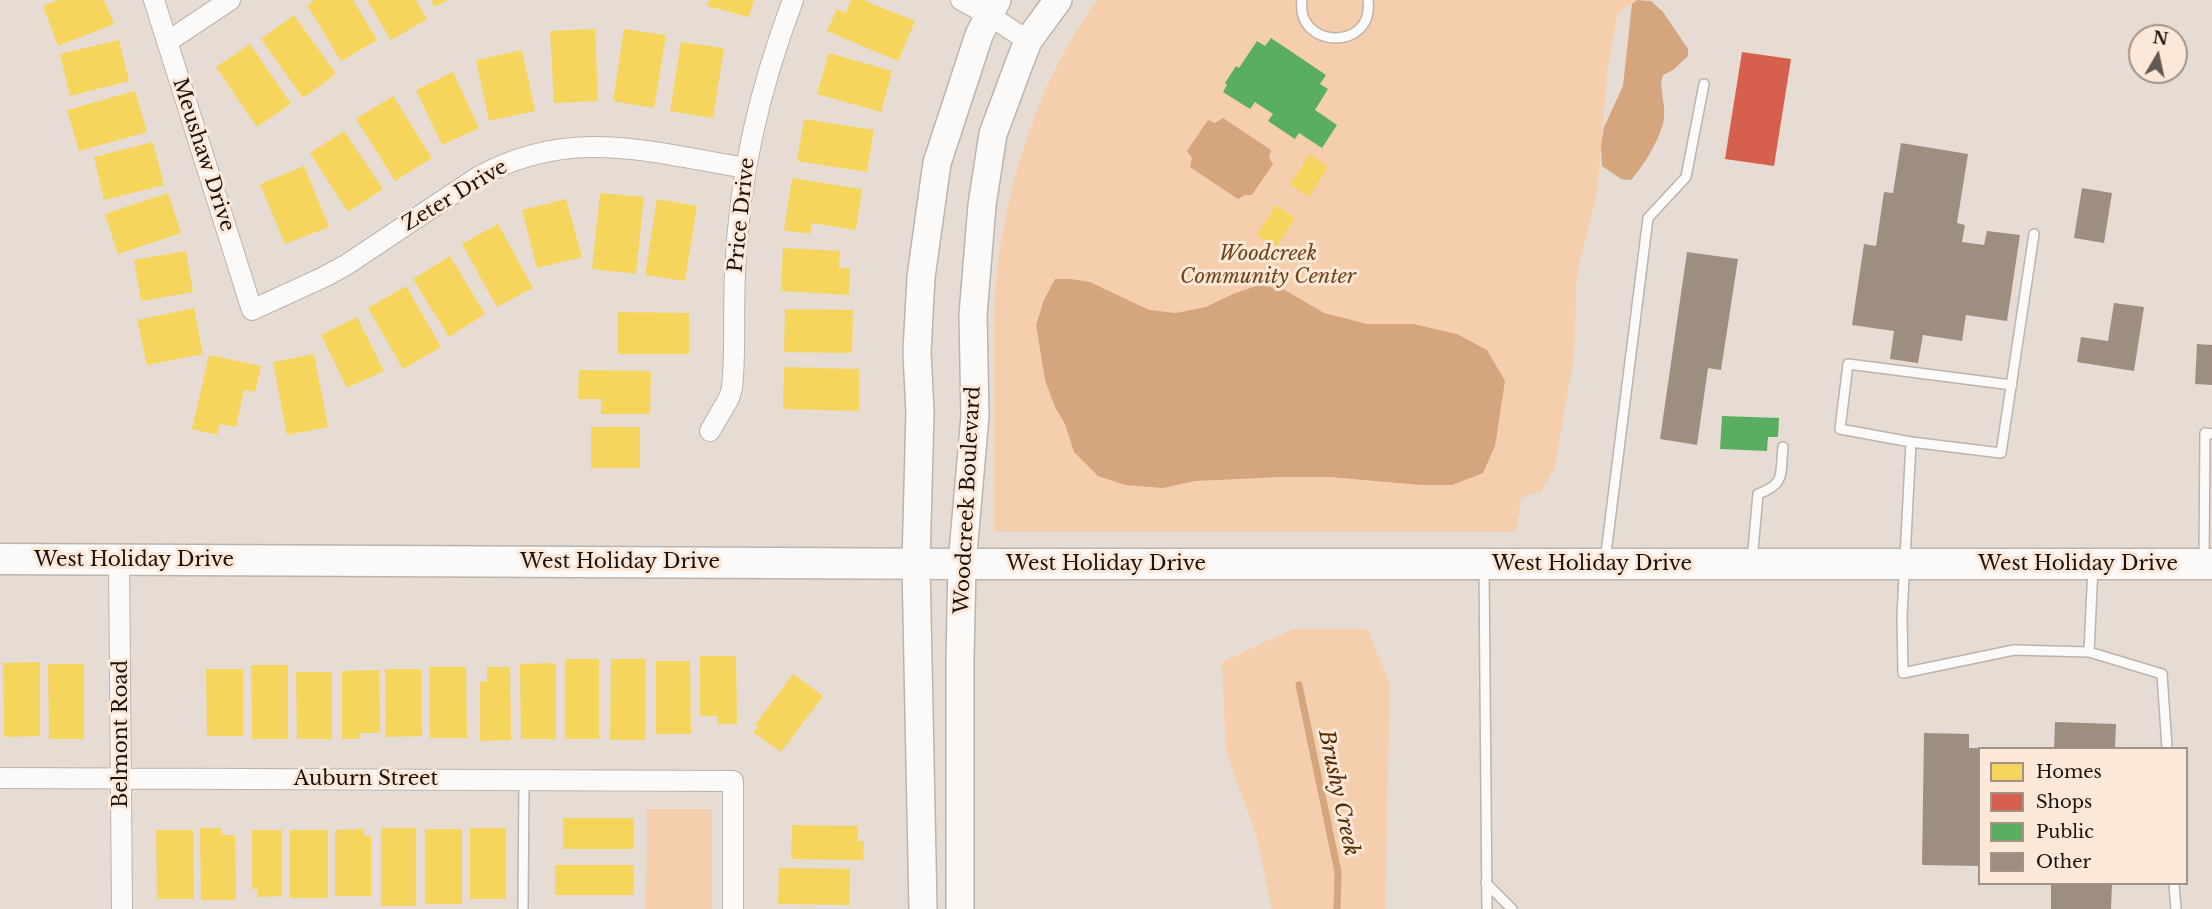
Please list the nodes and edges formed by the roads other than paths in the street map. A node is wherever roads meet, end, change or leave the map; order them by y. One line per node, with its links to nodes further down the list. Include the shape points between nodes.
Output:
1 (154, 0): 10 (street, Meushaw Drive)
2 (230, 0): 10 (street)
3 (793, 0): 12 (street, Price Drive, via 758,103)
4 (962, 0): 8 (street)
5 (1302, 0): 6 (lane, via 1307,24 1324,37 1335,39 1346,38 1363,25)
6 (1368, 0)
7 (1050, 2): 9 (street, Woodcreek Boulevard)
8 (993, 8): 9 (street); 22 (street, via 979,35 936,163 927,220 917,352 920,412)
9 (1028, 41): 24 (street, Woodcreek Boulevard, via 993,134 982,205 973,315 975,416)
10 (167, 42): 14 (street, Meushaw Drive)
11 (1704, 84): 26 (lane, via 1686,177 1648,218)
12 (746, 168): 14 (street, Zeter Drive, via 598,146 528,155 496,167 458,189 331,273); 16 (street, Price Drive, via 736,262 732,388)
13 (2034, 234): 15 (lane)
14 (252, 310)
15 (2012, 385): 18 (lane, via 2001,453); 18 (lane, via 1848,364 1840,429)
16 (710, 431)
17 (2212, 434): 29 (lane, via 2205,433)
18 (1911, 442): 23 (lane)
19 (1783, 447): 27 (lane, via 1779,480 1773,489 1758,494)
20 (0, 559): 21 (main road, West Holiday Drive)
21 (119, 559): 22 (main road, West Holiday Drive); 33 (street, Belmont Road)
22 (916, 563): 24 (main road, West Holiday Drive); 40 (street)
23 (1906, 563): 27 (main road, West Holiday Drive); 28 (main road, West Holiday Drive); 30 (lane, via 1903,673 2014,650)
24 (962, 564): 25 (main road, West Holiday Drive); 41 (street, Woodcreek Boulevard)
25 (1484, 564): 26 (main road, West Holiday Drive); 35 (lane)
26 (1605, 564): 27 (main road, West Holiday Drive)
27 (1752, 564)
28 (2094, 564): 29 (main road, West Holiday Drive); 30 (lane)
29 (2208, 564)
30 (2089, 652): 31 (lane, via 2162,674)
31 (2167, 747)
32 (0, 778): 33 (street, Auburn Street)
33 (121, 778): 34 (street, Auburn Street); 37 (street, Belmont Road)
34 (524, 780): 38 (lane); 39 (street, Auburn Street, via 733,781)
35 (1486, 884): 42 (lane); 43 (lane)
36 (2174, 885): 44 (lane)
37 (122, 909)
38 (523, 909)
39 (733, 909)
40 (922, 909)
41 (960, 909)
42 (1486, 909)
43 (1512, 909)
44 (2176, 909)

